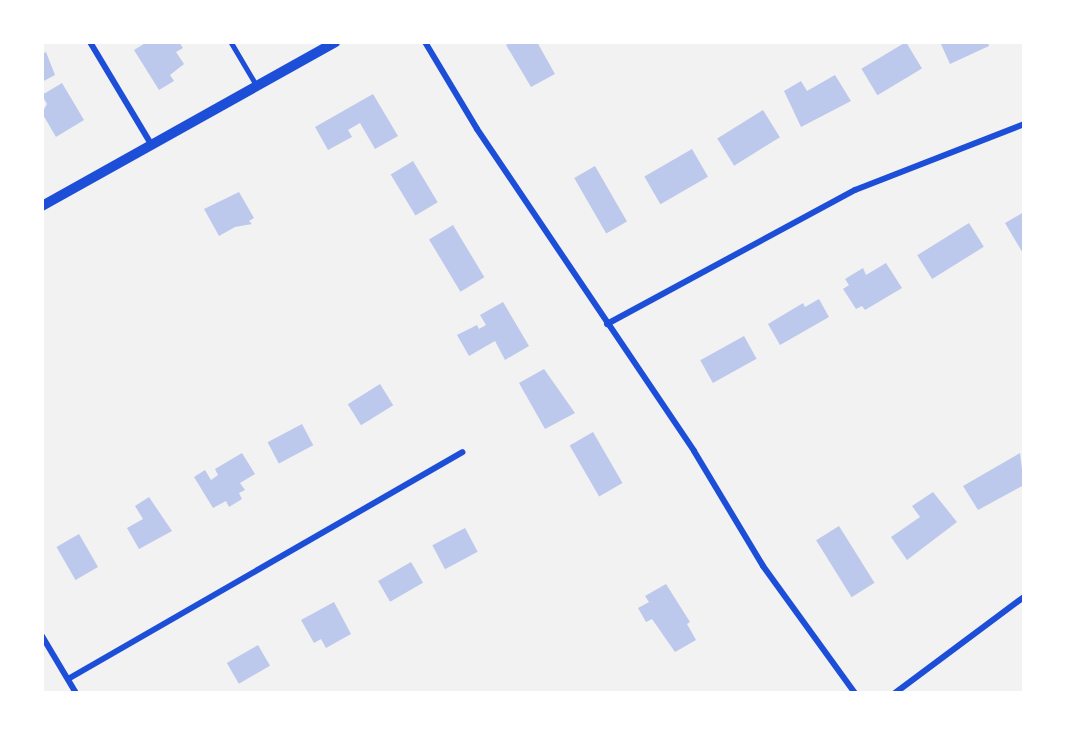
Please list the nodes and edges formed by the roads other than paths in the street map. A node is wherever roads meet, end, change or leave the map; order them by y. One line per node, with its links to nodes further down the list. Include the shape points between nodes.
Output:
1 (90, 42): 7 (street)
2 (231, 42): 5 (lane)
3 (336, 42): 5 (street)
4 (425, 42): 9 (street, via 477,129)
5 (258, 86): 7 (street)
6 (1024, 124): 9 (street, via 855,190)
7 (151, 144): 8 (street)
8 (42, 206)
9 (608, 324): 15 (street, via 694,451 778,589)
10 (462, 452): 13 (street)
11 (1024, 597): 16 (street)
12 (42, 636): 13 (street)
13 (68, 679): 14 (street)
14 (76, 693)
15 (855, 693)
16 (896, 693)

